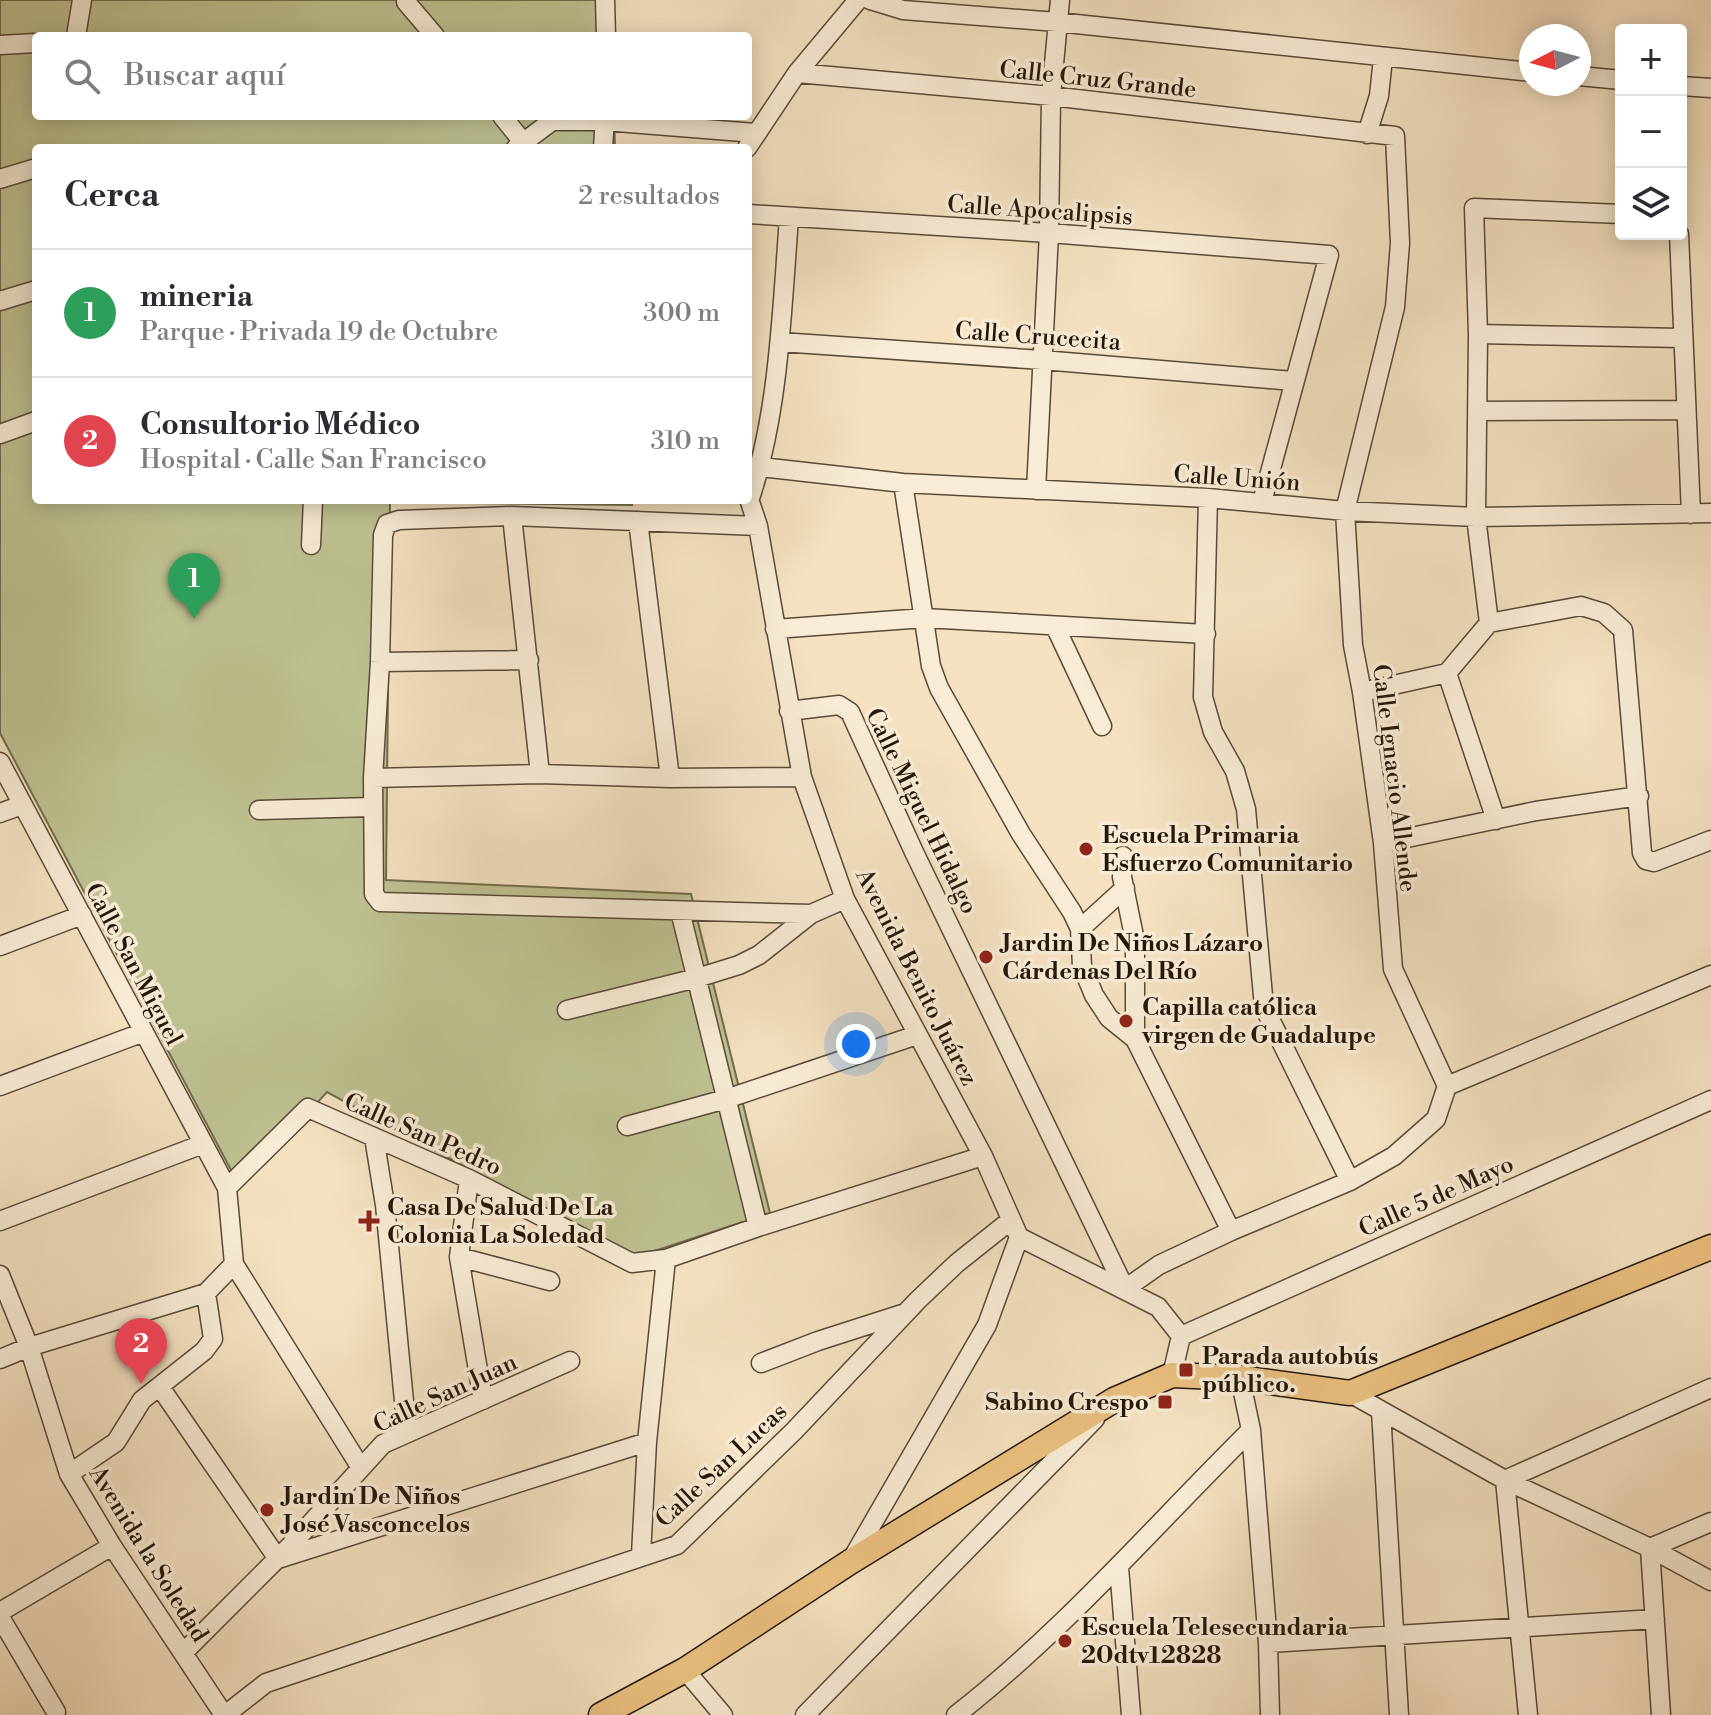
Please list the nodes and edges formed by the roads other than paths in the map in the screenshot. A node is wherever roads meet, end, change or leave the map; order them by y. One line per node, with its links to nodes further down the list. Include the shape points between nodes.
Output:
1 (82, 0): 8 (street)
2 (605, 0): 10 (street)
3 (858, 0): 15 (street)
4 (870, 0): 7 (street, via 903,10)
5 (1060, 0): 7 (street)
6 (406, 2): 9 (street)
7 (1057, 22): 13 (street); 20 (street)
8 (77, 32)
9 (432, 32)
10 (606, 32)
11 (32, 43): 12 (street)
12 (0, 45)
13 (1383, 58): 14 (street); 25 (street)
14 (1519, 71)
15 (797, 73): 20 (street, Calle Cruz Grande); 27 (street)
16 (1591, 77): 17 (street)
17 (1615, 79)
18 (1687, 86): 19 (street)
19 (1711, 88)
20 (1051, 96): 25 (street, Calle Cruz Grande); 36 (street)
21 (504, 120): 28 (street)
22 (555, 120): 29 (street)
23 (604, 120): 30 (street)
24 (611, 120): 27 (street)
25 (1367, 134): 26 (street, Calle Cruz Grande)
26 (1395, 136): 57 (street, Calle Ignacio Allende, via 1400,243 1395,307)
27 (751, 141)
28 (519, 144)
29 (521, 144)
30 (603, 144)
31 (32, 169): 32 (street)
32 (0, 179)
33 (752, 214): 35 (street, Calle Apocalipsis)
34 (1615, 214): 40 (street, via 1474,208)
35 (789, 218): 36 (street, Calle Apocalipsis); 42 (street)
36 (1049, 233): 43 (street); 44 (street, Calle Apocalipsis, via 1329,255)
37 (1679, 240): 41 (street)
38 (32, 291): 39 (street)
39 (0, 301)
40 (1478, 334): 41 (street); 46 (street)
41 (1682, 338): 45 (street)
42 (780, 342): 43 (street, Calle Crucecita); 49 (street)
43 (1042, 360): 44 (street, Calle Crucecita); 52 (street)
44 (1293, 381): 54 (street)
45 (1685, 410): 46 (street); 59 (street)
46 (1477, 411): 61 (street)
47 (32, 422): 48 (street)
48 (0, 434)
49 (761, 467): 50 (street, Calle Unión); 51 (street)
50 (903, 483): 52 (street, Calle Unión); 65 (street)
51 (752, 490)
52 (1036, 490): 53 (street, Calle Unión)
53 (1208, 498): 54 (street, Calle Unión); 69 (street)
54 (1262, 502): 57 (street, Calle Unión)
55 (313, 504): 64 (street)
56 (751, 504): 63 (street, Avenida Benito Juárez)
57 (1345, 511): 61 (street, Calle Unión); 73 (street, Calle Ignacio Allende, via 1353,645)
58 (1711, 513): 59 (street, Calle Unión)
59 (1691, 514): 61 (street, Calle Unión)
60 (512, 516): 62 (street); 70 (street); 71 (street, via 387,524)
61 (1476, 517): 66 (street)
62 (638, 521): 63 (street); 80 (street)
63 (758, 526): 68 (street, Avenida Benito Juárez)
64 (311, 545)
65 (924, 618): 67 (street); 68 (street); 95 (street, via 939,688)
66 (1489, 623): 72 (street); 81 (street, via 1581,606 1604,613 1623,630)
67 (1055, 626): 69 (street); 75 (street)
68 (775, 629): 74 (street, Avenida Benito Juárez)
69 (1206, 634): 112 (street, via 1203,697 1246,809 1264,1007)
70 (529, 660): 71 (street); 77 (street)
71 (380, 662): 79 (street)
72 (1447, 673): 73 (street); 86 (street)
73 (1362, 692): 88 (street, Calle Ignacio Allende)
74 (789, 711): 78 (street, Avenida Benito Juárez); 125 (street, Calle Miguel Hidalgo, via 839,705 850,712)
75 (1102, 726)
76 (0, 762): 82 (street, Calle San Miguel)
77 (540, 774): 79 (street); 80 (street)
78 (802, 777): 80 (street); 91 (street, Avenida Benito Juárez)
79 (373, 778): 83 (street)
80 (670, 778)
81 (1639, 796): 86 (street); 87 (street, via 1646,860 1654,862)
82 (22, 805): 85 (street); 94 (street, Calle San Miguel)
83 (372, 807): 84 (street); 92 (street, via 374,894 380,902)
84 (259, 810)
85 (0, 813)
86 (1496, 820): 88 (street)
87 (1711, 840)
88 (1383, 843): 104 (street, Calle Ignacio Allende, via 1393,969)
89 (1123, 856): 90 (street)
90 (1125, 888): 95 (street); 102 (street, via 1135,941)
91 (845, 899): 93 (street); 101 (street, Avenida Benito Juárez)
92 (680, 911): 93 (street); 98 (street)
93 (811, 914): 98 (street, via 759,955)
94 (82, 915): 96 (street); 100 (street, Calle San Miguel)
95 (1080, 929): 102 (street, via 1082,966 1094,995 1109,1018)
96 (0, 946)
97 (1711, 975): 104 (street)
98 (697, 978): 99 (street); 105 (street)
99 (567, 1010)
100 (144, 1032): 103 (street); 109 (street, Calle San Miguel)
101 (917, 1035): 105 (street); 110 (street, Avenida Benito Juárez)
102 (1135, 1039): 117 (street)
103 (0, 1086)
104 (1447, 1086): 112 (street, via 1436,1119 1394,1156)
105 (726, 1099): 107 (street); 116 (street)
106 (1711, 1100): 128 (street, Calle 5 de Mayo)
107 (627, 1126)
108 (374, 1137): 111 (street, Calle San Pedro); 113 (street, Calle San Pedro, via 308,1108); 142 (street)
109 (203, 1144): 113 (street, Calle San Miguel); 115 (street)
110 (983, 1156): 114 (street, Avenida Benito Juárez); 116 (street, Calle San Pedro)
111 (469, 1179): 120 (street); 121 (street, Calle San Pedro, via 632,1263)
112 (1350, 1181): 117 (street)
113 (227, 1188): 122 (street)
114 (1011, 1220): 118 (street, Avenida Benito Juárez); 127 (street, Calle San Lucas)
115 (0, 1221)
116 (758, 1227): 121 (street, Calle San Pedro)
117 (1231, 1231): 125 (street, via 1159,1265)
118 (1019, 1237): 125 (street); 152 (street, via 987,1325)
119 (1711, 1247): 137 (main road)
120 (459, 1257): 124 (street); 138 (street)
121 (666, 1259): 143 (street)
122 (234, 1264): 126 (street); 144 (street)
123 (0, 1275): 129 (street, Avenida la Soledad)
124 (550, 1281)
125 (1125, 1289): 128 (street, via 1158,1307)
126 (206, 1293): 129 (street); 135 (street, via 213,1339)
127 (905, 1313): 132 (street); 150 (street, Calle San Lucas, via 677,1545)
128 (1181, 1336): 133 (street)
129 (29, 1347): 130 (street); 145 (street, Avenida la Soledad)
130 (0, 1359)
131 (570, 1361): 138 (street, Calle San Juan)
132 (761, 1363)
133 (1172, 1375): 134 (main road); 139 (main road)
134 (1240, 1378): 137 (main road); 141 (street)
135 (160, 1387): 145 (street, via 142,1400 116,1442); 151 (street)
136 (1711, 1388): 146 (street)
137 (1350, 1393): 140 (street)
138 (483, 1400): 142 (street, Calle San Juan)
139 (1114, 1400): 152 (main road); 166 (street)
140 (1381, 1411): 146 (street); 158 (street)
141 (1251, 1430): 153 (street); 159 (street)
142 (407, 1432): 144 (street, Calle San Juan, via 383,1444)
143 (647, 1442): 150 (street); 151 (street)
144 (361, 1468): 151 (street, Calle San Juan)
145 (69, 1474): 148 (street, Avenida la Soledad)
146 (1505, 1480): 149 (street); 157 (street)
147 (1711, 1522): 149 (street)
148 (112, 1546): 155 (street); 160 (street, Avenida la Soledad)
149 (1650, 1548): 154 (street); 156 (street)
150 (641, 1555): 163 (street, Calle San Lucas, via 266,1683)
151 (278, 1559): 160 (street, Calle San Juan)
152 (850, 1562): 161 (main road)
153 (1119, 1567): 167 (street); 168 (street)
154 (1711, 1581)
155 (0, 1614): 162 (street)
156 (1655, 1619): 157 (street); 172 (street)
157 (1521, 1627): 158 (street); 171 (street)
158 (1396, 1635): 159 (street); 170 (street)
159 (1268, 1643): 169 (street)
160 (183, 1653): 163 (street, Avenida la Soledad)
161 (685, 1670): 164 (main road); 165 (street)
162 (56, 1712)
163 (224, 1715)
164 (601, 1715)
165 (723, 1715)
166 (805, 1715)
167 (956, 1715)
168 (1131, 1715)
169 (1270, 1715)
170 (1399, 1715)
171 (1528, 1715)
172 (1661, 1715)

